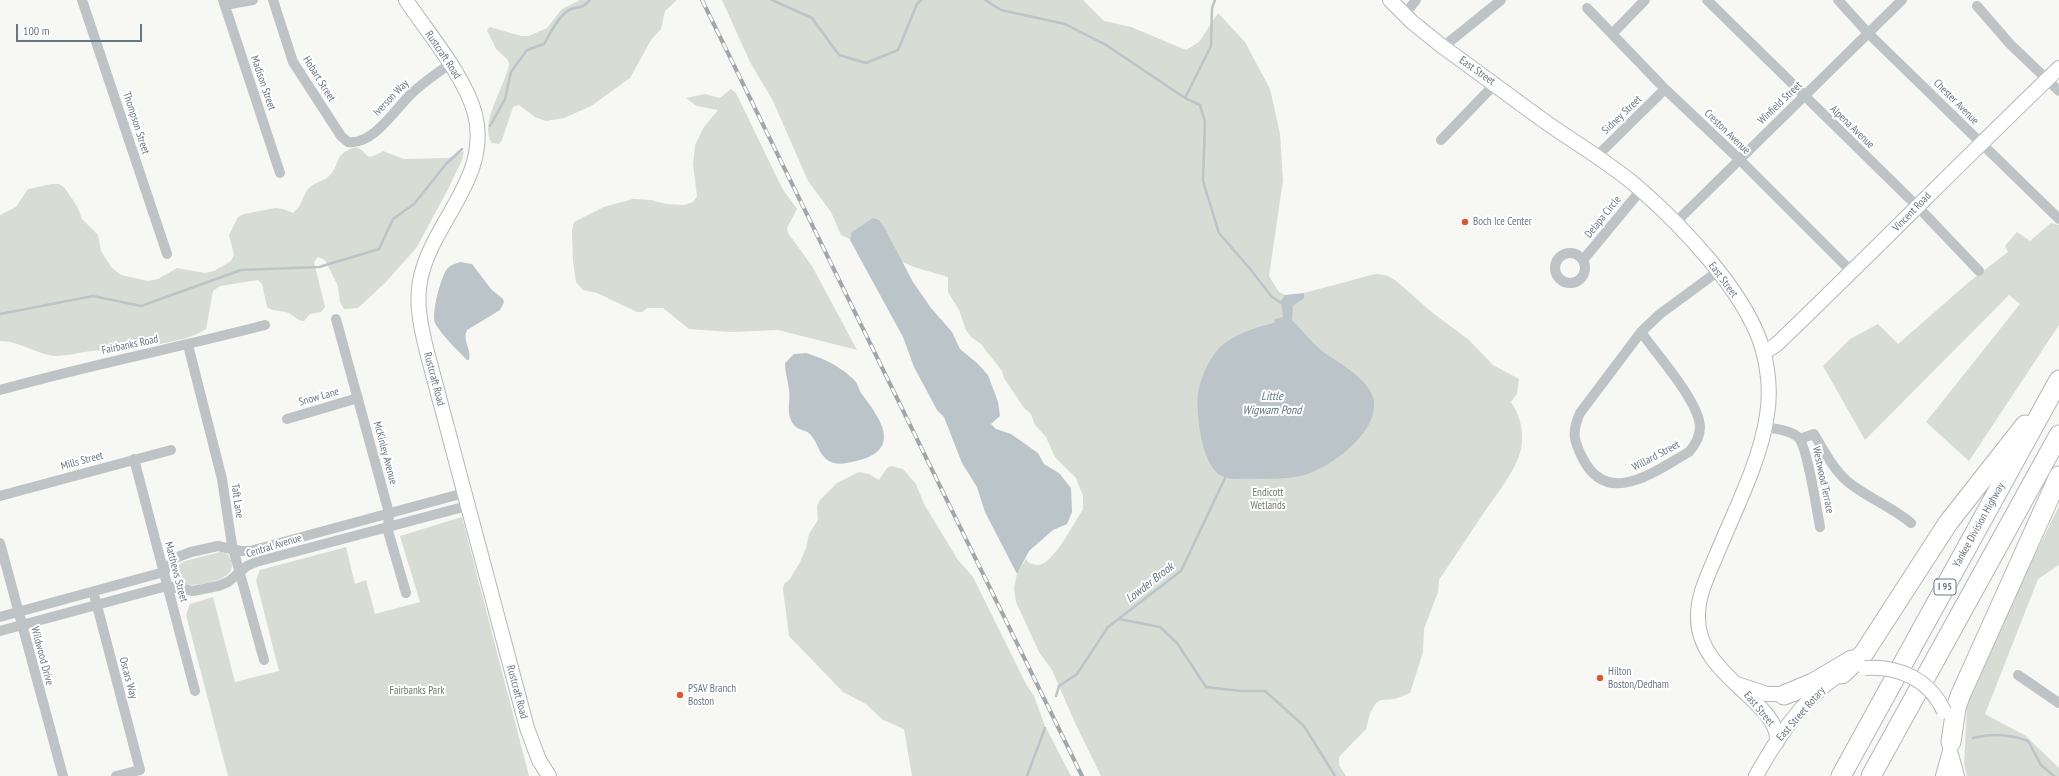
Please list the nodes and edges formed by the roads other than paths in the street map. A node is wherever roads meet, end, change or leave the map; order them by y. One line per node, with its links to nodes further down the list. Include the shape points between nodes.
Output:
1 (82, 0): 36 (street, Thompson Street)
2 (253, 0): 12 (street)
3 (273, 0): 27 (street, Hobart Street, via 293,62 341,136)
4 (406, 0): 19 (main road, Rustcraft Road)
5 (1390, 0): 15 (main road, East Street)
6 (1416, 0): 15 (street)
7 (1502, 0): 18 (street)
8 (1646, 0): 16 (street)
9 (1707, 0): 25 (street, Alpena Avenue)
10 (1838, 0): 17 (street, Chester Avenue)
11 (1902, 0): 17 (street, Winfield Street)
12 (224, 3): 31 (street, Madison Street)
13 (1977, 6): 21 (street, via 2010,44)
14 (1587, 8): 16 (street, Creston Avenue)
15 (1405, 14): 18 (main road, East Street)
16 (1613, 33): 23 (street, Creston Avenue)
17 (1868, 33): 25 (street, Winfield Street); 28 (street, Chester Avenue)
18 (1443, 47): 22 (main road, East Street)
19 (450, 64): 27 (street, Iverson Way, via 412,93 373,134 359,142); 58 (main road, Rustcraft Road, via 471,103 477,126 478,149 465,187 427,256 418,303 421,330)
20 (2059, 68): 21 (main road, Vincent Road)
21 (2048, 79): 24 (street); 28 (main road, Vincent Road)
22 (1495, 84): 26 (street); 29 (main road, East Street)
23 (1665, 89): 29 (street, Sidney Street); 30 (street, Creston Avenue)
24 (2059, 91)
25 (1805, 96): 30 (street, Winfield Street); 33 (street, Alpena Avenue)
26 (1441, 140)
27 (348, 142)
28 (1981, 144): 33 (main road, Vincent Road); 34 (street, Chester Avenue)
29 (1596, 157): 32 (main road, East Street)
30 (1740, 160): 35 (street, Winfield Street); 40 (street, Creston Avenue)
31 (280, 173)
32 (1641, 190): 35 (main road, East Street); 37 (street, Delapa Circle)
33 (1918, 207): 38 (street, Alpena Avenue); 40 (main road, Vincent Road)
34 (2059, 219)
35 (1675, 223): 39 (main road, East Street)
36 (167, 254)
37 (1583, 260)
38 (1979, 271)
39 (1717, 272): 43 (street, Willard Street, via 1660,314); 45 (main road, East Street, via 1749,316)
40 (1852, 272): 45 (main road, Vincent Road, via 1777,344)
41 (336, 319): 49 (street, McKinley Avenue)
42 (265, 325): 44 (street, Fairbanks Road)
43 (1641, 332): 43 (street, Willard Street, via 1580,413 1574,427 1576,444 1583,459 1595,476 1611,484 1629,483 1689,452 1696,444 1700,428 1695,407)
44 (188, 345): 47 (street, Fairbanks Road); 64 (street, Taft Lane, via 222,478)
45 (1764, 353): 51 (main road, East Street, via 1769,389)
46 (2059, 380): 48 (highway, Yankee Division Highway / I 95)
47 (0, 390)
48 (2049, 397): 75 (highway, via 2008,444 1962,505); 89 (highway, Yankee Division Highway / I 95)
49 (358, 398): 50 (street, Snow Lane); 59 (street, McKinley Avenue)
50 (287, 419)
51 (1765, 427): 53 (street, Westwood Terrace, via 1792,434); 79 (main road, East Street, via 1705,583 1699,607 1698,625 1704,646 1717,667)
52 (2059, 435): 90 (highway, I 95)
53 (1800, 439): 60 (street, Westwood Terrace, via 1814,434 1837,471 1848,482 1894,510); 62 (street, Westwood Terrace, via 1805,451)
54 (171, 450): 55 (street, Mills Street)
55 (134, 459): 57 (street, Mills Street); 65 (street, Matthews Street)
56 (2059, 476): 84 (highway, via 1959,700)
57 (0, 496)
58 (466, 500): 59 (street, Central Avenue); 61 (street, Central Avenue); 88 (main road, Rustcraft Road, via 527,728)
59 (389, 514): 61 (street, McKinley Avenue); 64 (street, Central Avenue, via 250,551)
60 (1910, 524)
61 (388, 526): 66 (street, Central Avenue, via 256,562); 69 (street, McKinley Avenue)
62 (1820, 527)
63 (0, 543): 71 (street, Wildwood Drive)
64 (233, 549): 65 (street, Central Avenue, via 218,546 184,554 175,558); 66 (street, Taft Lane)
65 (164, 572): 67 (street, Matthews Street); 68 (street)
66 (240, 573): 67 (street, Central Avenue, via 228,582 198,591); 76 (street, Taft Lane)
67 (167, 586): 70 (street, Central Avenue); 80 (street, Matthews Street)
68 (93, 592): 70 (street, Oscars Way); 71 (street)
69 (406, 592)
70 (96, 605): 73 (street, Central Avenue); 87 (street, Oscars Way, via 140,770)
71 (19, 612): 72 (street); 73 (street, Wildwood Drive)
72 (0, 617)
73 (22, 625): 74 (street, Central Avenue); 86 (street, Wildwood Drive)
74 (0, 631)
75 (1870, 642): 78 (highway, via 1864,653); 81 (highway, via 1846,664 1813,683)
76 (264, 660)
77 (2018, 675): 82 (street)
78 (1839, 676): 81 (main road, East Street, via 1812,689); 83 (main road, East Street Rotary, via 1806,705); 84 (main road, East Street Rotary, bridge, via 1865,668 1883,667 1909,675 1932,692 1944,711 1948,722)
79 (1733, 681): 81 (main road, East Street, via 1752,690); 83 (main road, East Street, via 1770,721 1777,734)
80 (195, 691)
81 (1784, 695)
82 (2059, 703)
83 (1777, 742): 85 (main road, East Street Rotary)
84 (1950, 746): 91 (main road, East Street Rotary); 92 (main road)
85 (1757, 775)
86 (63, 776)
87 (116, 776)
88 (548, 776)
89 (1841, 776)
90 (1872, 776)
91 (1943, 776)
92 (1957, 776)

